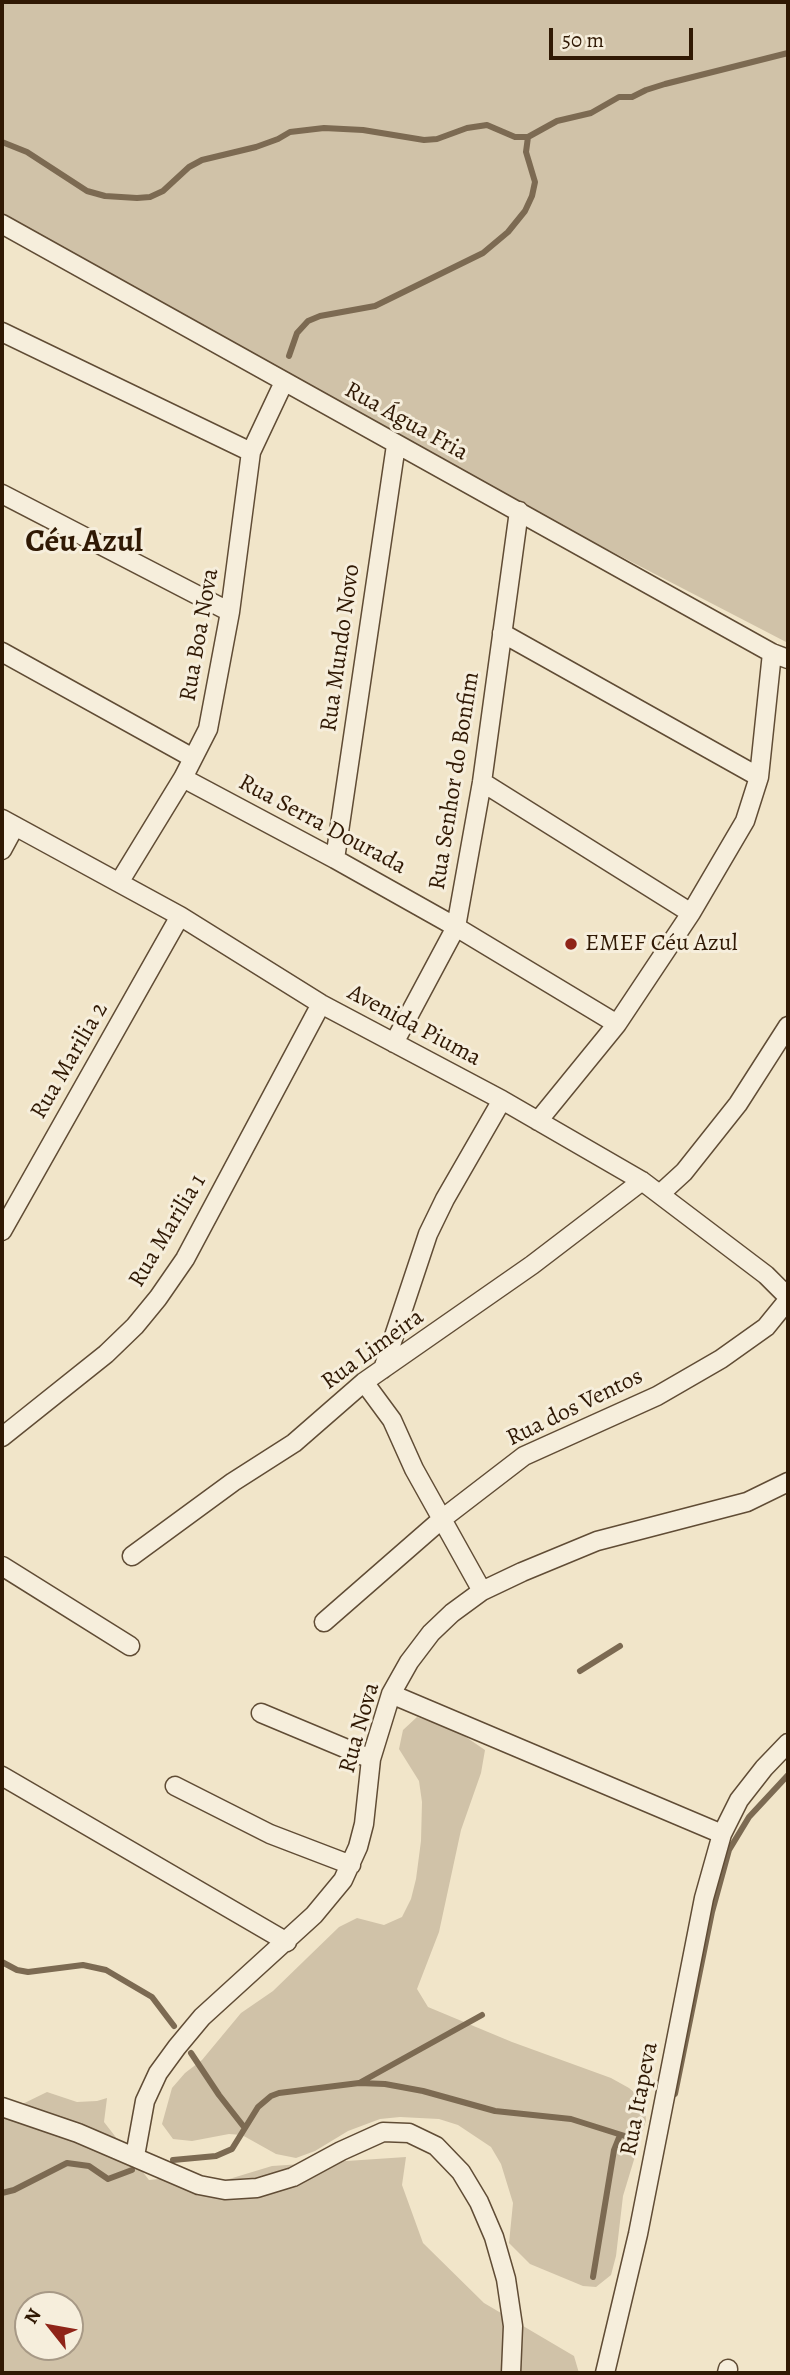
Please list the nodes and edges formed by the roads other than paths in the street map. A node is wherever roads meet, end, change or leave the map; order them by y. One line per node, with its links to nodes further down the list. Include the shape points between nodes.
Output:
1 (2, 224): 3 (street, Rua Água Fria)
2 (2, 332): 5 (street)
3 (284, 382): 4 (street, Rua Água Fria); 5 (street, Rua Boa Nova)
4 (396, 445): 7 (street, Rua Água Fria); 18 (street, Rua Mundo Novo)
5 (251, 452): 8 (street, Rua Boa Nova)
6 (2, 494): 8 (street)
7 (519, 511): 9 (street, Rua Senhor do Bonfim); 11 (street, Rua Água Fria)
8 (230, 612): 12 (street, Rua Boa Nova, via 208,729)
9 (502, 633): 13 (street); 15 (street, Rua Senhor do Bonfim)
10 (2, 653): 12 (street)
11 (780, 656): 13 (street)
12 (193, 758): 14 (street, Rua Boa Nova)
13 (759, 777): 20 (street, via 745,821)
14 (183, 778): 18 (street, Rua Serra Dourada); 19 (street, Rua Boa Nova)
15 (482, 782): 20 (street); 22 (street, Rua Senhor do Bonfim)
16 (8, 823): 17 (street); 19 (street, Avenida Piuma)
17 (2, 850)
18 (335, 859): 22 (street, Rua Serra Dourada)
19 (120, 881): 21 (street, Avenida Piuma)
20 (691, 913): 24 (street)
21 (180, 916): 23 (street, Avenida Piuma); 31 (street, Rua Marilia 2)
22 (456, 927): 24 (street, Rua Serra Dourada); 26 (street, Rua Senhor do Bonfim)
23 (321, 1004): 26 (street, Avenida Piuma); 35 (street, Rua Marilia 1, via 185,1259 158,1298 106,1354)
24 (617, 1024): 28 (street)
25 (788, 1026): 30 (street, via 738,1104)
26 (394, 1043): 27 (street, Avenida Piuma)
27 (502, 1100): 28 (street, Avenida Piuma); 33 (street, via 428,1234)
28 (538, 1121): 29 (street, Avenida Piuma)
29 (642, 1181): 30 (street, Avenida Piuma); 33 (street, Rua Limeira)
30 (660, 1194): 32 (street, Avenida Piuma, via 766,1275)
31 (2, 1231)
32 (788, 1299): 37 (street, Rua dos Ventos, via 766,1326 721,1359 657,1396 524,1456)
33 (383, 1369): 34 (street, Rua Limeira)
34 (364, 1382): 37 (street, via 392,1420); 38 (street, Rua Limeira, via 294,1443)
35 (2, 1437)
36 (788, 1482): 40 (street, Rua Nova, via 747,1502 597,1541)
37 (442, 1519): 40 (street); 41 (street, Rua dos Ventos)
38 (132, 1556)
39 (2, 1566): 42 (street)
40 (482, 1591): 43 (street, Rua Nova, via 431,1633)
41 (324, 1622)
42 (130, 1646)
43 (391, 1694): 46 (street, Rua Nova); 49 (street)
44 (261, 1713): 46 (street)
45 (788, 1743): 49 (street, Rua Itapeva, via 739,1800)
46 (371, 1759): 50 (street, Rua Nova, via 364,1824)
47 (2, 1776): 51 (street)
48 (175, 1786): 50 (street, via 270,1834)
49 (722, 1834): 55 (street, Rua Itapeva)
50 (351, 1865): 51 (street, Rua Nova, via 314,1915)
51 (287, 1942): 53 (street, Rua Nova, via 202,2017 177,2046 145,2101)
52 (2, 2107): 53 (street)
53 (135, 2156): 54 (street, via 179,2178 225,2190 257,2188 293,2177 383,2132 409,2133 436,2146 461,2172 494,2237 513,2326)
54 (511, 2373)
55 (605, 2373)

